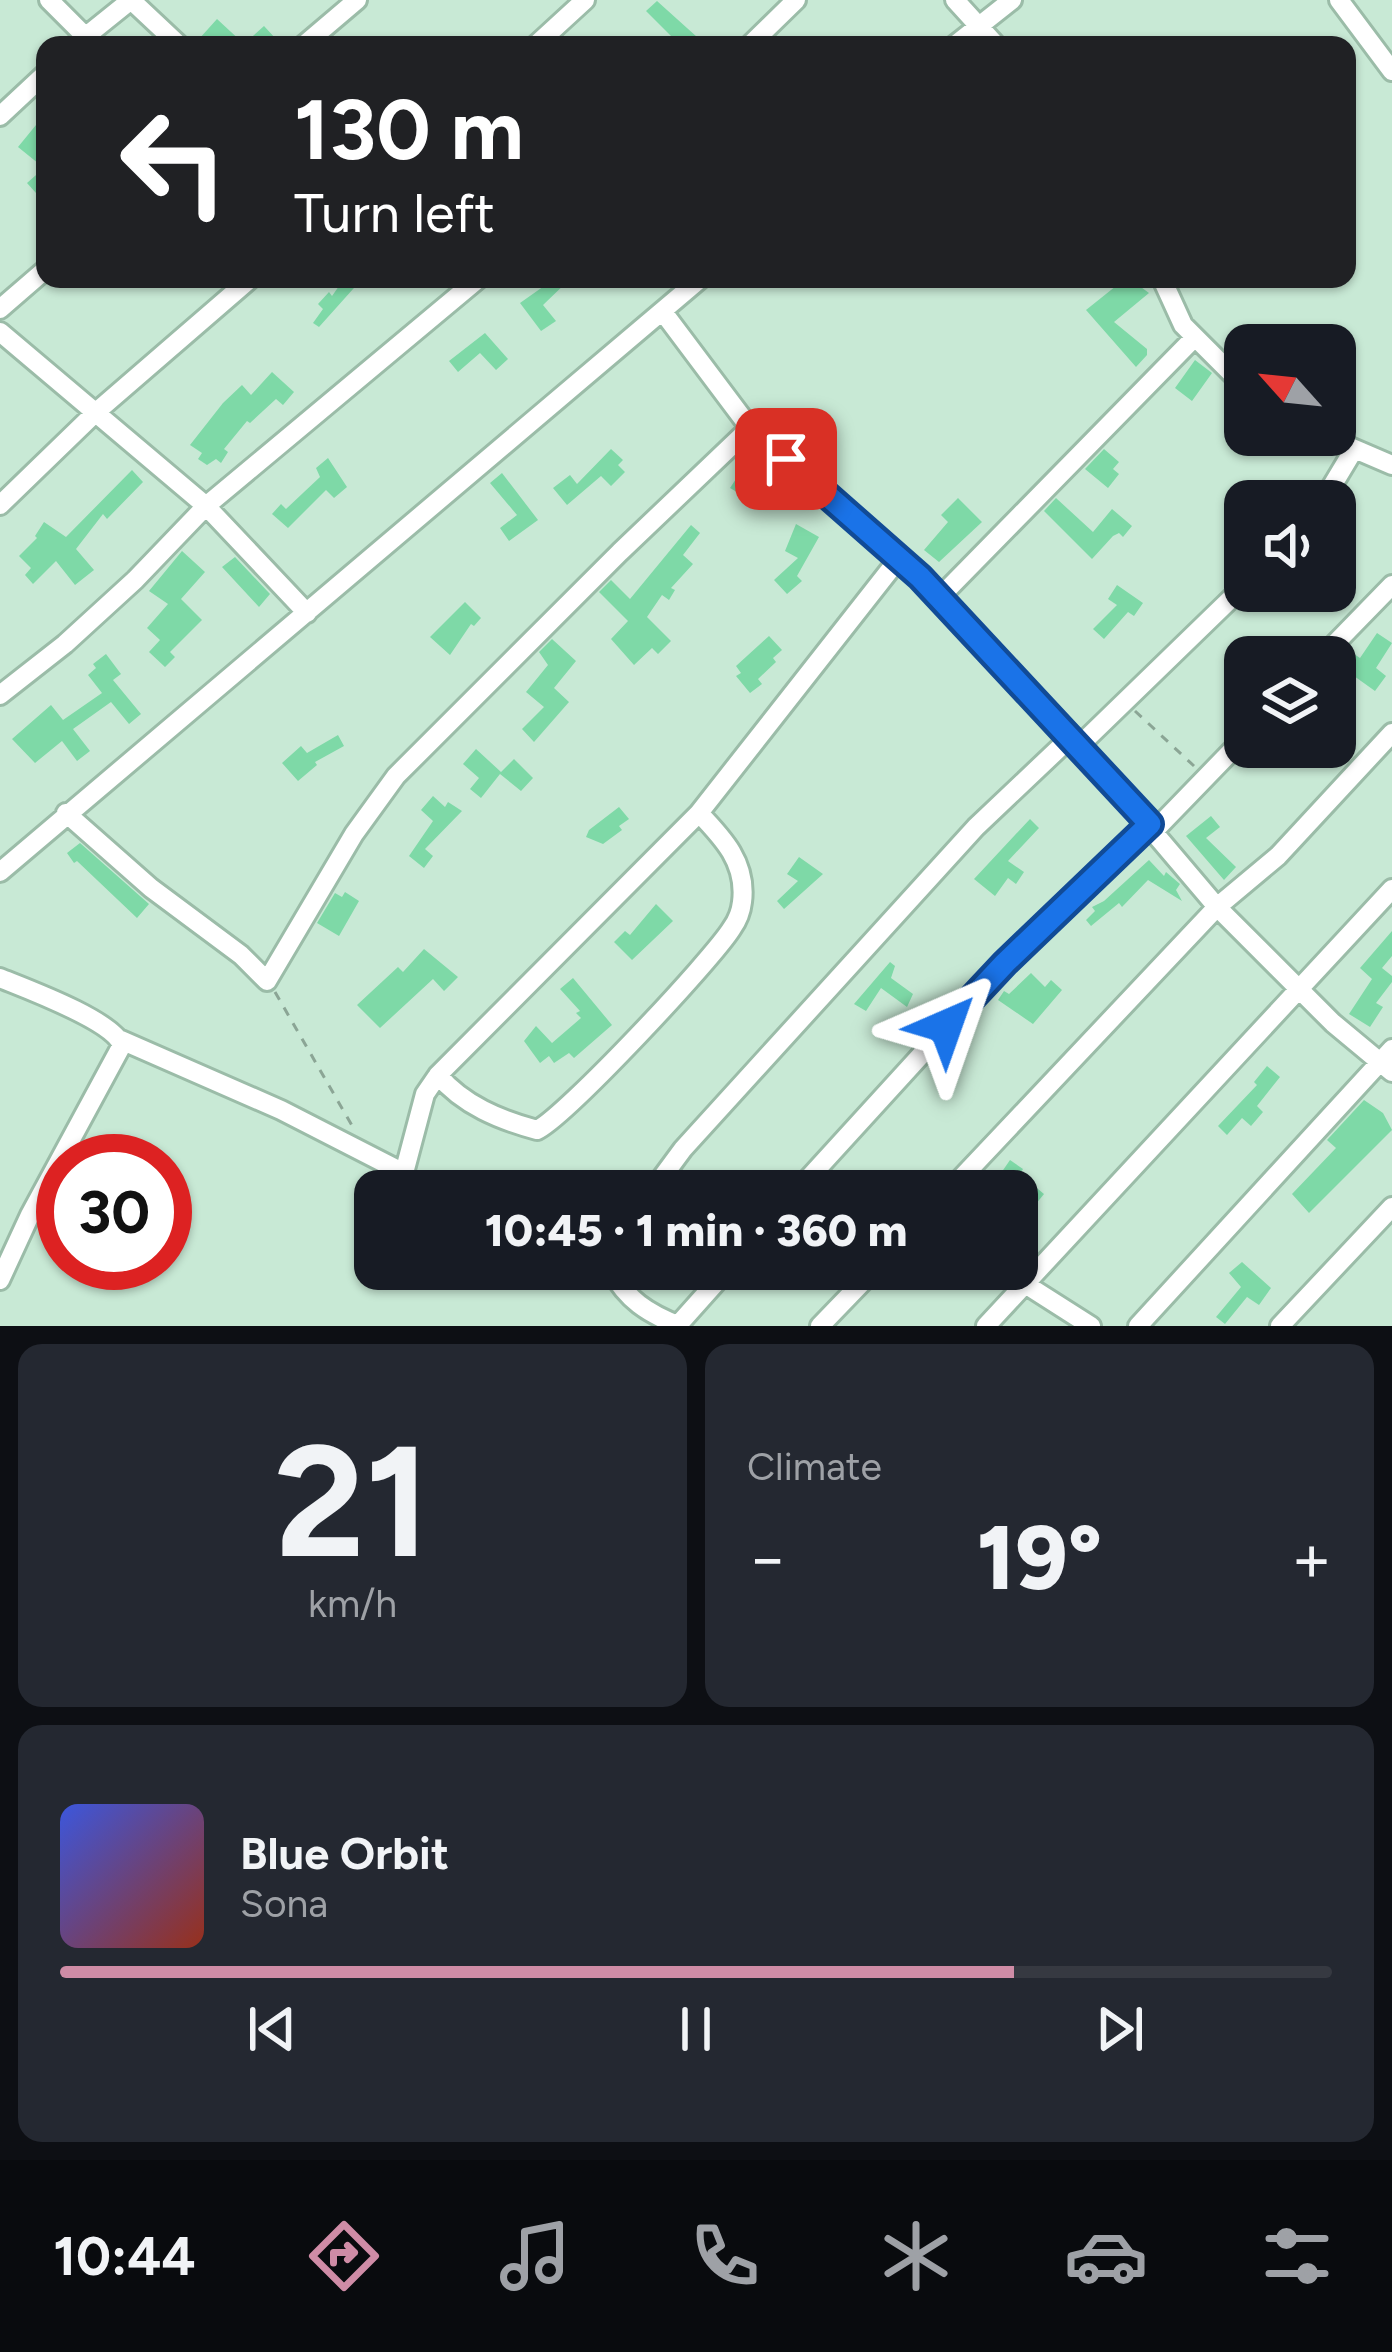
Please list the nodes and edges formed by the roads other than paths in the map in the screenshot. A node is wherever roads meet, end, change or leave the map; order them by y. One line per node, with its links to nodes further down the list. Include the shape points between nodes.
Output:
1 (49, 0): 11 (street)
2 (131, 0): 12 (street); 13 (street)
3 (357, 0): 14 (street)
4 (585, 0): 15 (street)
5 (796, 0): 16 (street)
6 (955, 0): 9 (street)
7 (1012, 0): 9 (street)
8 (1339, 0): 19 (street)
9 (980, 24): 17 (street); 18 (street)
10 (1392, 30): 19 (street)
11 (77, 36)
12 (85, 36)
13 (169, 36)
14 (315, 36)
15 (546, 36)
16 (759, 36)
17 (966, 36)
18 (989, 36)
19 (1373, 46): 20 (street)
20 (1392, 71)
21 (36, 82): 22 (street)
22 (0, 116)
23 (36, 278): 28 (street)
24 (240, 288): 33 (street)
25 (467, 288): 38 (street)
26 (690, 288): 29 (street)
27 (1165, 288): 31 (street)
28 (0, 310)
29 (663, 312): 34 (street); 43 (street)
30 (0, 332): 33 (street)
31 (1194, 338): 32 (street); 41 (street)
32 (1224, 367)
33 (95, 413): 37 (street); 38 (street)
34 (750, 428): 39 (street); 49 (street, via 396,776 267,981)
35 (1356, 452): 36 (street)
36 (1392, 465)
37 (0, 505)
38 (206, 506): 43 (street); 45 (street, via 135,580)
39 (900, 557): 41 (street); 50 (street)
40 (1392, 585): 44 (street)
41 (940, 597): 47 (street)
42 (1224, 605): 47 (street)
43 (307, 614): 49 (street)
44 (1342, 636)
45 (0, 694)
46 (1392, 733): 54 (street, via 1279,856)
47 (1076, 741): 51 (street); 60 (street, via 976,827)
48 (1224, 758): 51 (street)
49 (66, 813): 52 (street)
50 (699, 813): 59 (street); 59 (street, via 731,847 742,886 739,916 571,1102 537,1130 470,1104)
51 (1152, 827): 54 (street); 61 (street, via 1005,963)
52 (0, 872)
53 (1392, 889): 56 (street)
54 (1217, 907): 56 (street); 62 (street)
55 (0, 978): 57 (street)
56 (1299, 990): 58 (street); 64 (street)
57 (121, 1040): 59 (street, via 404,1173 424,1094); 65 (street)
58 (1388, 1061): 75 (street)
59 (438, 1075)
60 (667, 1170)
61 (816, 1170)
62 (969, 1170)
63 (1392, 1207): 76 (street)
64 (1038, 1270)
65 (0, 1280)
66 (623, 1290): 71 (street, via 643,1310)
67 (710, 1290): 71 (street)
68 (854, 1290): 72 (street)
69 (1019, 1290): 73 (street)
70 (1034, 1290): 74 (street)
71 (679, 1326)
72 (820, 1326)
73 (986, 1326)
74 (1091, 1326)
75 (1138, 1326)
76 (1280, 1326)

